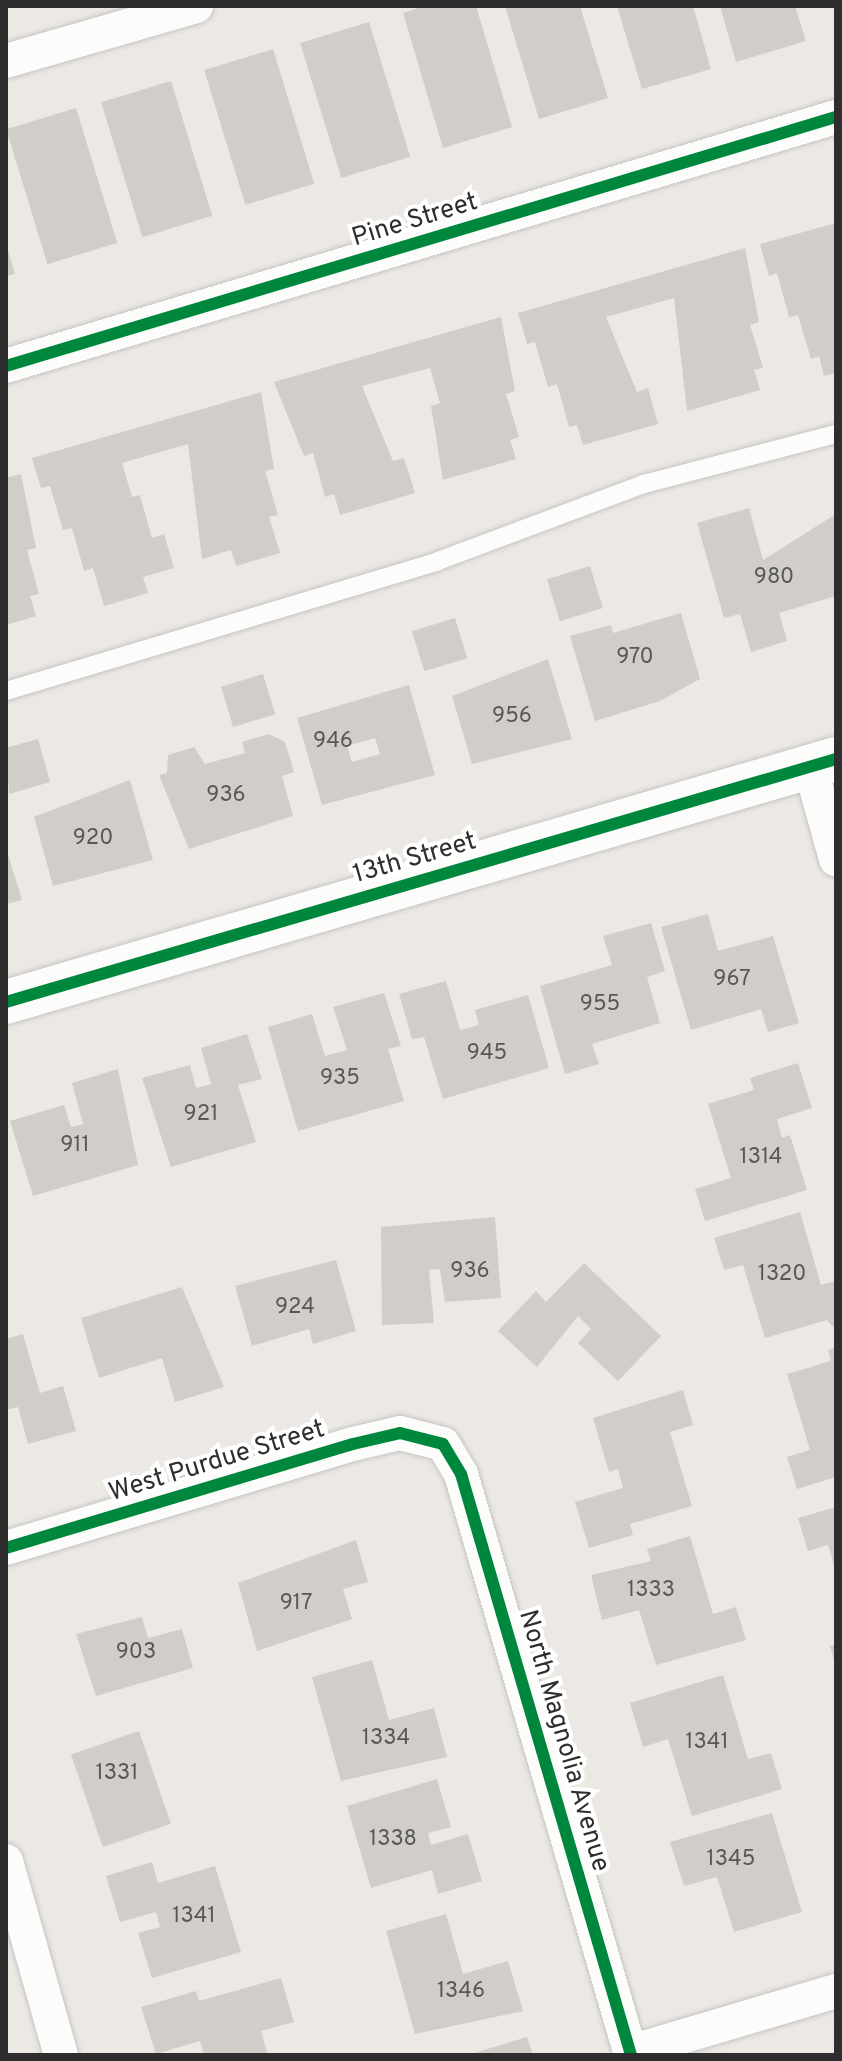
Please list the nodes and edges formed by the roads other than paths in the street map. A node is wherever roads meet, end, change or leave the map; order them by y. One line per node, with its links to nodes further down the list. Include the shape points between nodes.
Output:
1 (196, 6): 2 (street)
2 (6, 61)
3 (836, 117): 4 (street, Pine Street)
4 (6, 366)
5 (836, 434): 6 (lane, via 644,484 438,561)
6 (6, 691)
7 (823, 763): 8 (street); 9 (street, 13th Street)
8 (836, 859)
9 (6, 1002)
10 (443, 1444): 11 (street, West Purdue Street, via 400,1433 353,1444); 14 (street, North Magnolia Avenue, via 461,1474)
11 (6, 1548)
12 (6, 1861): 15 (street)
13 (836, 1991): 14 (street)
14 (631, 2054)
15 (61, 2055)

